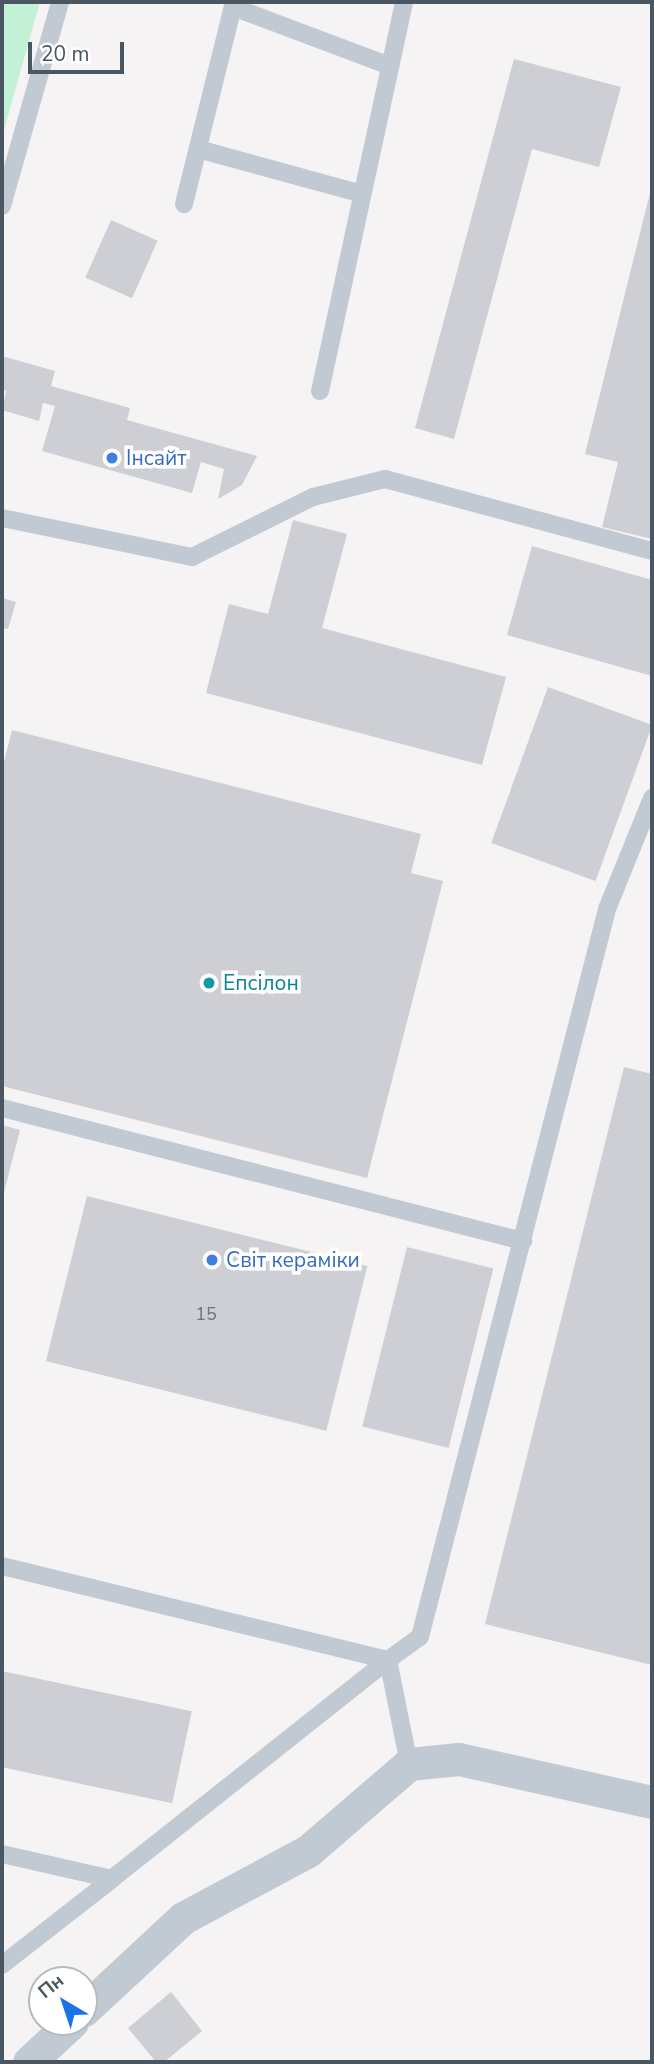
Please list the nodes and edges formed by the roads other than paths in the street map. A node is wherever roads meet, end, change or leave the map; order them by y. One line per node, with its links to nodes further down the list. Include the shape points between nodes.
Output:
1 (60, 2): 8 (lane)
2 (404, 2): 4 (lane)
3 (234, 4): 4 (lane); 5 (lane)
4 (390, 66): 6 (lane)
5 (198, 149): 6 (lane); 7 (lane)
6 (362, 194): 9 (lane)
7 (184, 204)
8 (2, 206)
9 (320, 391)
10 (2, 518): 11 (lane, via 192,558 313,497 385,479)
11 (652, 551)
12 (652, 799): 14 (lane, via 607,909)
13 (2, 1108): 14 (lane)
14 (523, 1241): 16 (lane, via 420,1637)
15 (2, 1566): 16 (lane)
16 (388, 1660): 17 (lane); 20 (lane)
17 (409, 1764): 18 (street, via 459,1759); 22 (street, via 308,1851 183,1918)
18 (652, 1802)
19 (2, 1854): 20 (lane)
20 (112, 1879): 21 (lane)
21 (2, 1965)
22 (98, 1997)
23 (57, 2036): 24 (street)
24 (29, 2062)

